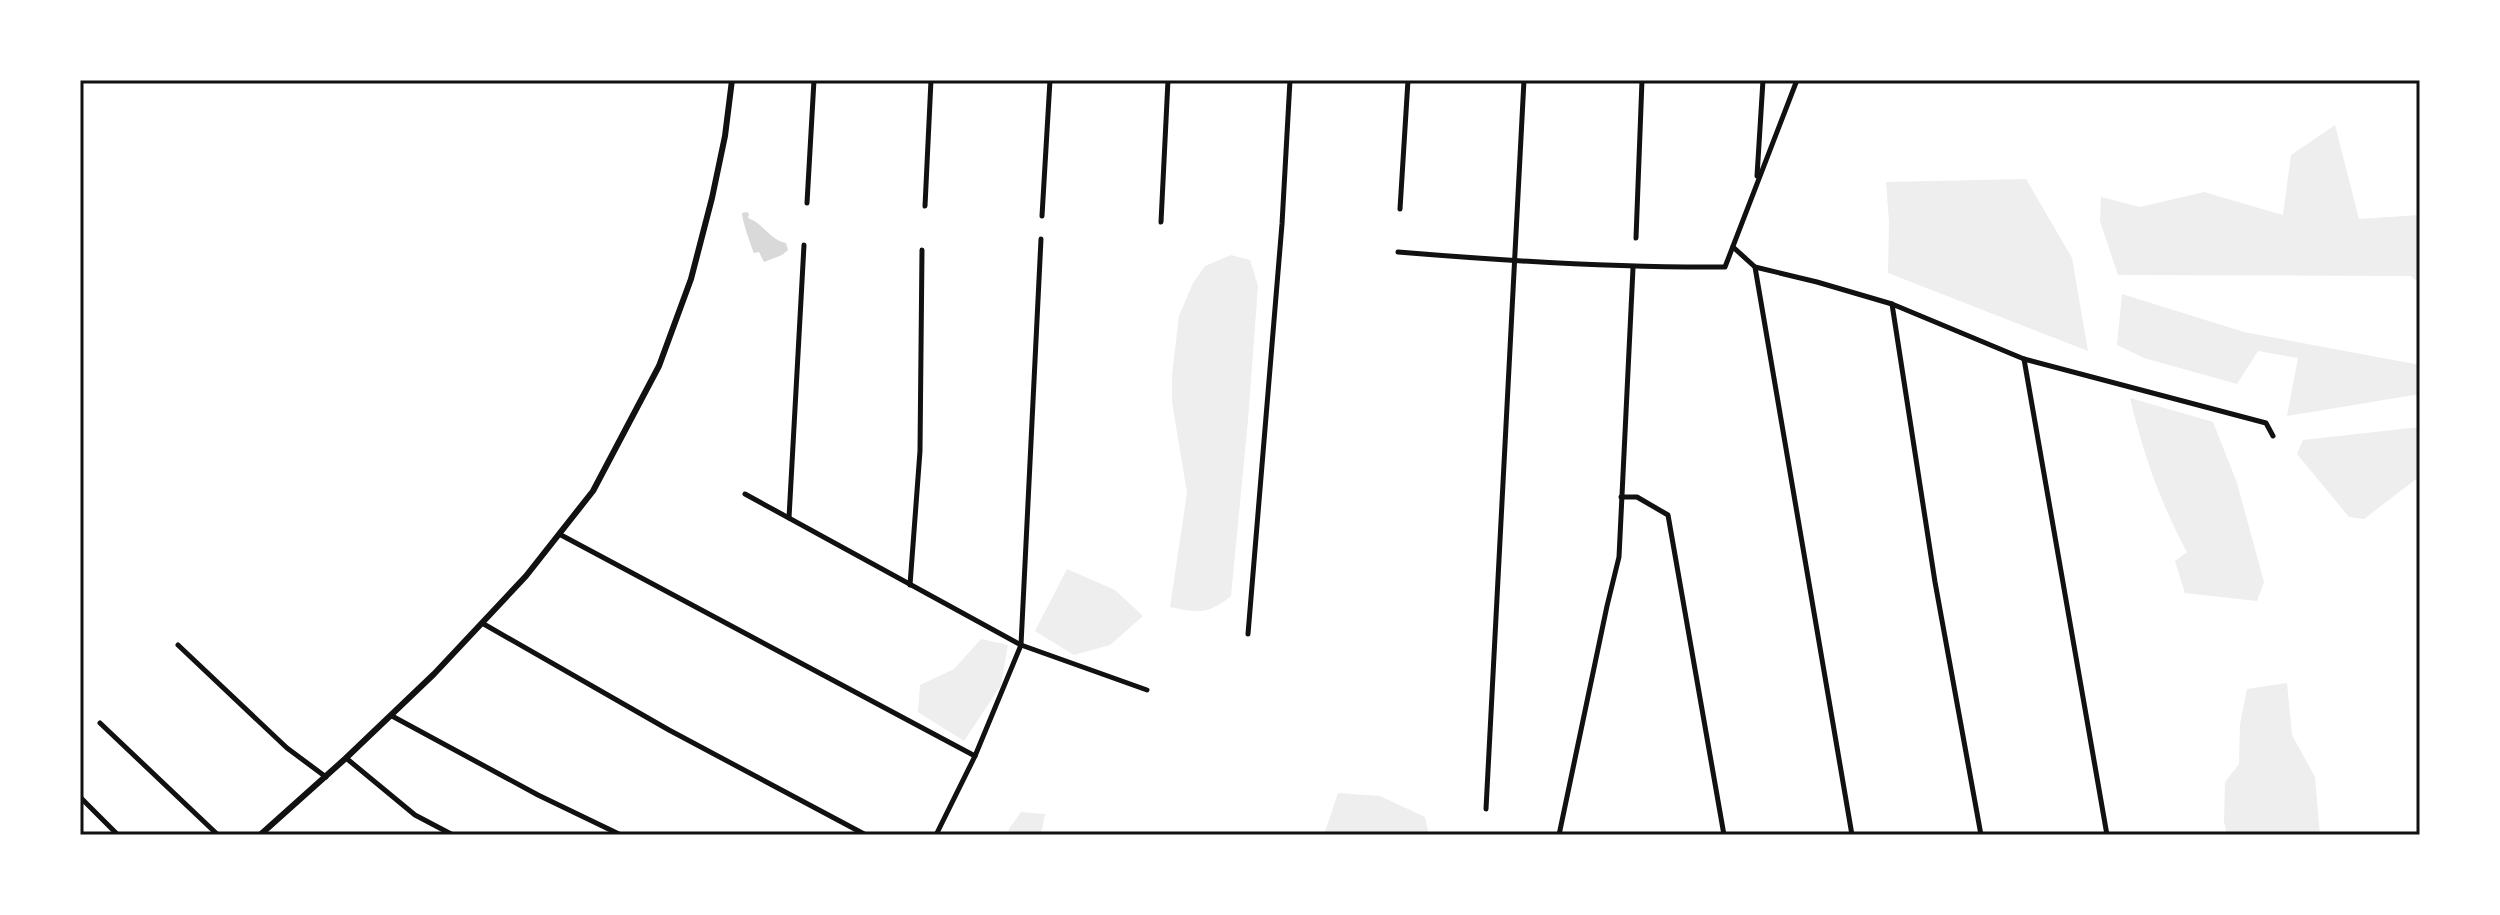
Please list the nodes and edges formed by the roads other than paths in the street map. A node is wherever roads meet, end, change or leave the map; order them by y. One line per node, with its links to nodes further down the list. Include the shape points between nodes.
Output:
1 (732, 80): 33 (street, via 712,198 691,279 659,366 593,491)
2 (814, 80): 13 (street)
3 (931, 80): 14 (street)
4 (1050, 80): 16 (street)
5 (1168, 80): 17 (street)
6 (1290, 80): 36 (street)
7 (1408, 80): 15 (street)
8 (1524, 80): 24 (street)
9 (1642, 80): 18 (street)
10 (1763, 80): 12 (street)
11 (1797, 80): 12 (street)
12 (1757, 181): 21 (street)
13 (807, 203)
14 (925, 206)
15 (1400, 209)
16 (1042, 216)
17 (1161, 222)
18 (1636, 238)
19 (1041, 239): 38 (street)
20 (804, 245): 32 (street)
21 (1733, 247): 25 (street); 26 (street, via 1725,267)
22 (922, 250): 34 (street, via 920,451)
23 (1398, 252): 24 (street)
24 (1514, 262): 26 (street); 46 (street)
25 (1755, 267): 27 (street); 56 (street)
26 (1633, 268): 31 (street)
27 (1892, 304): 28 (street); 57 (street)
28 (2024, 359): 29 (street, via 2266,423); 58 (street)
29 (2273, 436)
30 (745, 494): 32 (street)
31 (1621, 497): 54 (street, via 1619,557); 55 (street, via 1637,497 1668,515)
32 (789, 518): 34 (street)
33 (561, 535): 35 (street); 42 (street)
34 (910, 585): 38 (street)
35 (482, 623): 40 (street); 52 (street)
36 (1248, 634)
37 (178, 645): 44 (street, via 287,748)
38 (1021, 645): 39 (street); 42 (street)
39 (1147, 690)
40 (392, 716): 43 (street); 51 (street)
41 (100, 723): 48 (street)
42 (975, 756): 53 (street)
43 (346, 758): 44 (street); 50 (street, via 415,815)
44 (326, 777): 49 (street)
45 (80, 797): 47 (street)
46 (1486, 809)
47 (118, 835)
48 (218, 835)
49 (260, 835)
50 (453, 835)
51 (621, 835)
52 (866, 835)
53 (936, 835)
54 (1559, 835)
55 (1724, 835)
56 (1852, 835)
57 (1981, 835)
58 (2107, 835)

